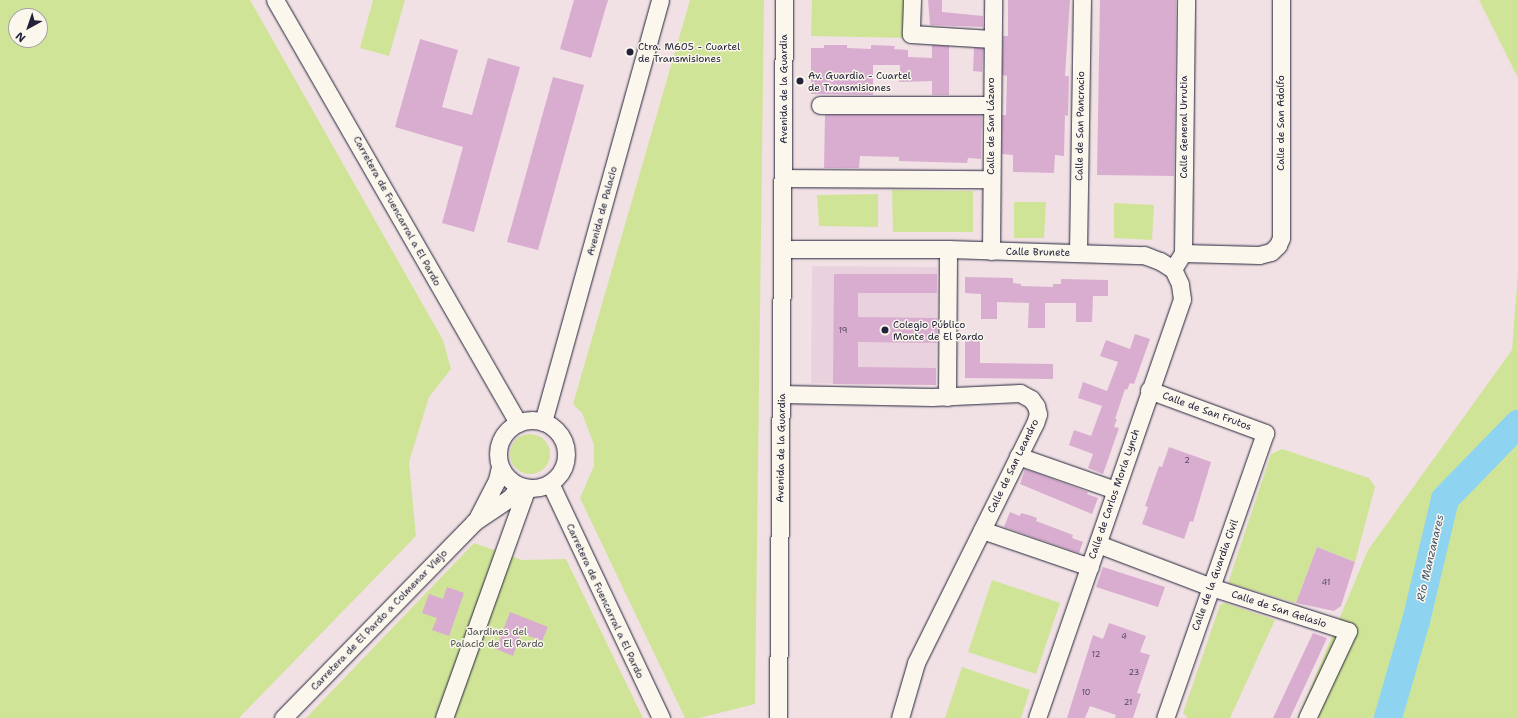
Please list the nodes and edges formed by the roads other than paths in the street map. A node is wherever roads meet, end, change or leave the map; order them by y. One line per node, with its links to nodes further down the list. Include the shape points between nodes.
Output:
1 (275, 0): 24 (street, Carretera de Fuencarral a El Pardo)
2 (660, 0): 23 (street, Avenida de Palacio)
3 (784, 0): 12 (street, Avenida de la Guardia)
4 (912, 0): 9 (street, via 911,34)
5 (992, 0): 9 (street, Calle de San Lázaro)
6 (1082, 0): 17 (street, Calle de San Pancracio)
7 (1186, 0): 18 (street, Calle General Urrutia)
8 (1282, 0): 18 (street, Calle de San Adolfo, via 1281,238 1271,252 1259,255)
9 (992, 39): 11 (street, Calle de San Lázaro)
10 (820, 105): 11 (street)
11 (991, 105): 13 (street, Calle de San Lázaro)
12 (783, 178): 13 (street); 14 (street, Avenida de la Guardia)
13 (991, 179): 16 (street, Calle de San Lázaro)
14 (782, 249): 15 (street, Calle Brunete); 21 (street, Avenida de la Guardia)
15 (948, 249): 16 (street, Calle Brunete); 22 (street)
16 (991, 251): 17 (street, Calle Brunete)
17 (1078, 252): 19 (street, Calle Brunete, via 1144,255)
18 (1183, 253): 19 (street)
19 (1173, 269): 20 (street, Calle de Carlos Morla Lynch, via 1180,284 1182,298)
20 (1149, 390): 25 (street, Calle de San Frutos); 30 (street, Calle de Carlos Morla Lynch)
21 (781, 394): 22 (street, Calle de San Leandro); 39 (street, Avenida de la Guardia)
22 (948, 397): 26 (street, Calle de San Leandro, via 1020,393 1031,399 1038,414)
23 (543, 422): 24 (street, via 530,420); 28 (street, via 560,436 565,448 563,467)
24 (518, 423): 27 (street, via 507,431 500,441)
25 (1264, 433): 35 (street, Calle de la Guardia Civil)
26 (1018, 456): 30 (street); 32 (street, Calle de San Leandro)
27 (500, 467): 29 (street, via 506,477); 31 (street, via 488,500)
28 (550, 483): 29 (street, via 539,488); 38 (street, Carretera de Fuencarral a El Pardo)
29 (523, 487): 31 (street); 37 (street)
30 (1115, 490): 33 (street, Calle de Carlos Morla Lynch)
31 (474, 522): 36 (street, Carretera de El Pardo a Colmenar Viejo)
32 (982, 530): 34 (street); 40 (street, Calle de San Leandro, via 916,663)
33 (1098, 544): 34 (street, Calle de Carlos Morla Lynch); 35 (street, Calle de San Gelasio)
34 (1090, 567): 41 (street, Calle de Carlos Morla Lynch)
35 (1211, 587): 42 (street, Calle de la Guardia Civil); 43 (street, Calle de San Gelasio, via 1348,631)
36 (283, 718)
37 (444, 718)
38 (661, 718)
39 (778, 718)
40 (900, 718)
41 (1037, 718)
42 (1165, 718)
43 (1307, 718)

